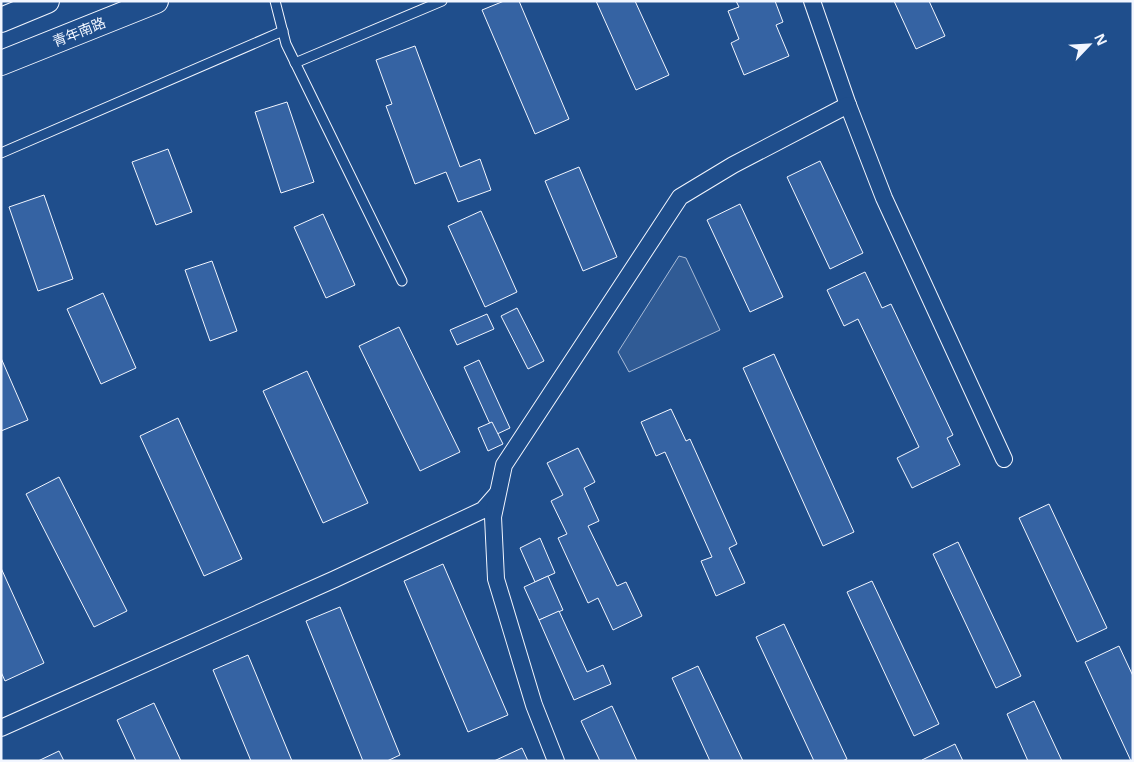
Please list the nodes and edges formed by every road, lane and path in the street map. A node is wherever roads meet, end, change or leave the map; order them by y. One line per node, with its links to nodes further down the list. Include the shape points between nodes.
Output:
1 (47, 1): 6 (main road)
2 (156, 1): 8 (main road, 青年南路)
3 (275, 1): 7 (lane)
4 (442, 1): 9 (lane)
5 (812, 1): 10 (street)
6 (1, 20)
7 (283, 31): 9 (lane); 11 (lane)
8 (1, 63)
9 (295, 63): 12 (lane)
10 (848, 105): 13 (street, via 884,198); 14 (street, via 733,164 680,197 504,465)
11 (1, 153)
12 (402, 281)
13 (1004, 459)
14 (498, 492): 15 (street, via 483,510); 16 (street, via 493,517 496,579 534,705)
15 (1, 728)
16 (556, 761)

